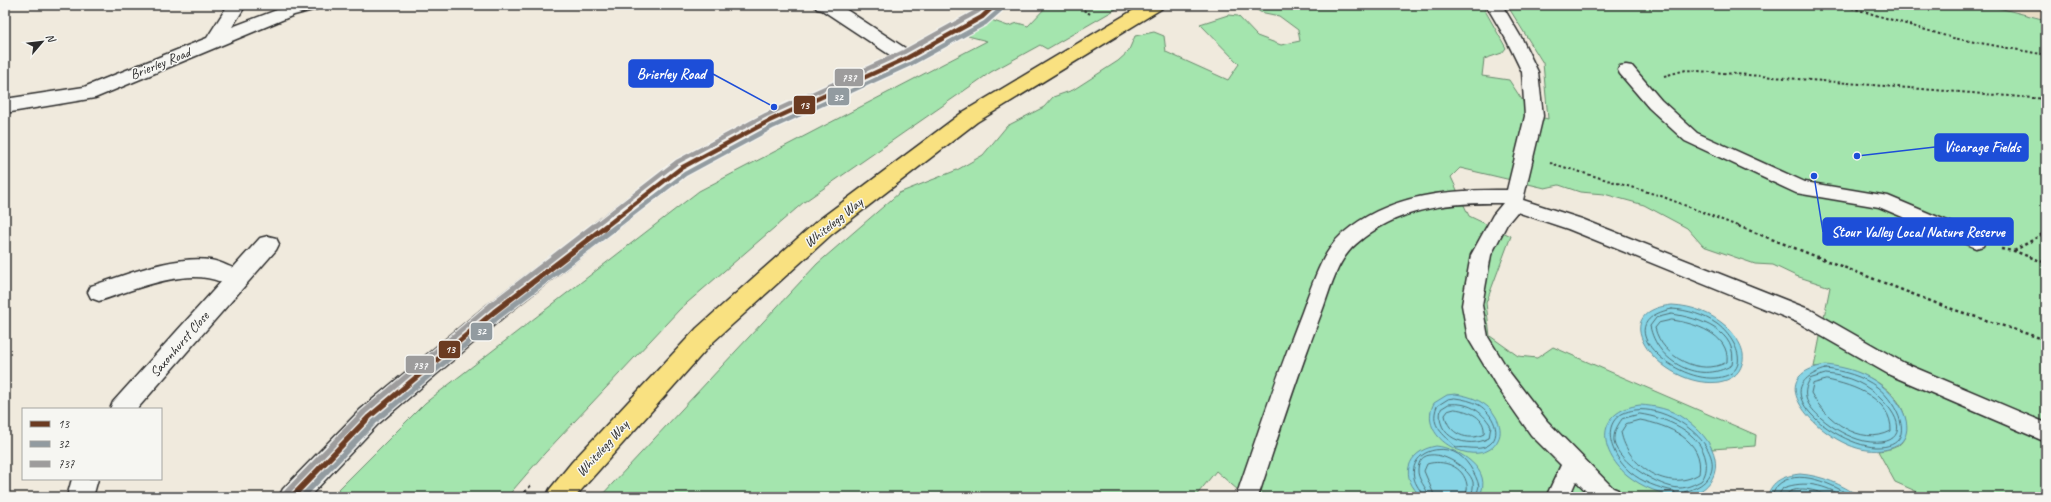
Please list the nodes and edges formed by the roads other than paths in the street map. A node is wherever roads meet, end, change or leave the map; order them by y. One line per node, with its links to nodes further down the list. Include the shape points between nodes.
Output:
1 (237, 5): 7 (street)
2 (311, 5): 7 (street, Brierley Road, via 288,11)
3 (826, 5): 8 (street)
4 (995, 5): 8 (street, via 982,16)
5 (1156, 5): 22 (main road, Whitelegg Way, via 970,117 824,228 705,335)
6 (1494, 5): 11 (lane, via 1530,72 1534,116)
7 (213, 42): 10 (street, Brierley Road, via 88,93)
8 (907, 58): 21 (street, via 769,121 682,168 494,312 375,412)
9 (1626, 70): 12 (lane, via 1660,108 1691,137 1802,188 1882,201)
10 (5, 106)
11 (1514, 200): 17 (lane, via 1804,316 1897,369); 18 (lane, via 1481,255 1472,305 1478,338 1503,379 1539,428); 23 (lane, via 1442,197 1405,206 1375,219 1348,240 1328,271 1300,341)
12 (1976, 241)
13 (268, 244): 14 (street, Saxonhurst Close)
14 (237, 279): 15 (street, via 199,268 179,270); 16 (street, Saxonhurst Close)
15 (99, 292)
16 (123, 408)
17 (2046, 433)
18 (1574, 463): 24 (lane); 25 (lane)
19 (85, 480): 20 (street)
20 (80, 497)
21 (292, 497)
22 (559, 497)
23 (1247, 497)
24 (1557, 497)
25 (1610, 497)

